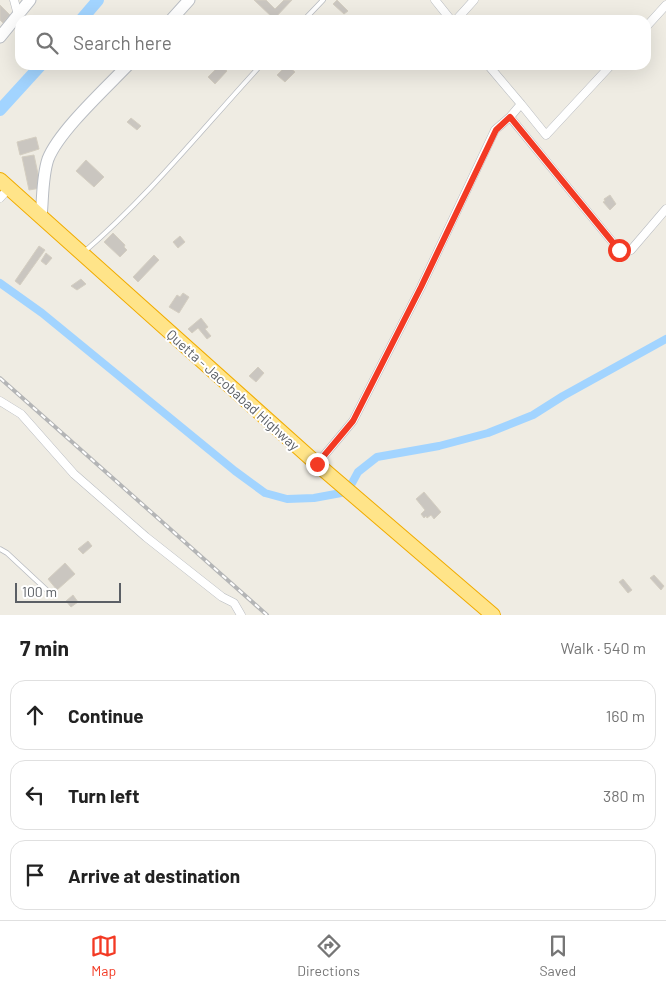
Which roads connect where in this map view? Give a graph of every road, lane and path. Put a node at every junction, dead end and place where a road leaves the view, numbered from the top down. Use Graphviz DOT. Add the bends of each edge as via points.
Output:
graph roads {
  1 [pos="14,0"];
  2 [pos="30,0"];
  3 [pos="189,0"];
  4 [pos="322,0"];
  5 [pos="435,0"];
  6 [pos="474,0"];
  7 [pos="666,5"];
  8 [pos="18,15"];
  9 [pos="176,15"];
  10 [pos="308,15"];
  11 [pos="448,15"];
  12 [pos="460,15"];
  13 [pos="15,19"];
  14 [pos="651,22"];
  15 [pos="0,37"];
  16 [pos="123,70"];
  17 [pos="257,70"];
  18 [pos="492,70"];
  19 [pos="606,70"];
  20 [pos="521,104"];
  21 [pos="510,117"];
  22 [pos="3,189"];
  23 [pos="666,209"];
  24 [pos="41,217"];
  25 [pos="82,253"];
  26 [pos="0,401"];
  27 [pos="317,464"];
  28 [pos="0,548"];
  29 [pos="51,594"];
  30 [pos="241,615"];
  31 [pos="493,615"];
  1 -- 8 [label="street"];
  2 -- 8 [label="street"];
  3 -- 9 [label="street"];
  4 -- 10 [label="lane"];
  5 -- 11 [label="street"];
  6 -- 12 [label="street"];
  7 -- 14 [label="street"];
  13 -- 15 [label="street"];
  16 -- 24 [label="street" via="53,150 46,171"];
  17 -- 25 [label="lane" via="159,180"];
  18 -- 20 [label="street"];
  19 -- 20 [label="street" via="546,135"];
  20 -- 21 [label="street"];
  21 -- 23 [label="street" via="619,250 631,250"];
  21 -- 27 [label="street" via="496,130 353,421"];
  22 -- 24 [label="highway, Quetta - Jacobabad Highway"];
  24 -- 25 [label="highway, Quetta - Jacobabad Highway"];
  25 -- 27 [label="highway, Quetta - Jacobabad Highway"];
  26 -- 30 [label="street" via="21,414 74,474 146,537 234,603"];
  27 -- 31 [label="highway, Quetta - Jacobabad Highway"];
  28 -- 29 [label="lane"];
}
